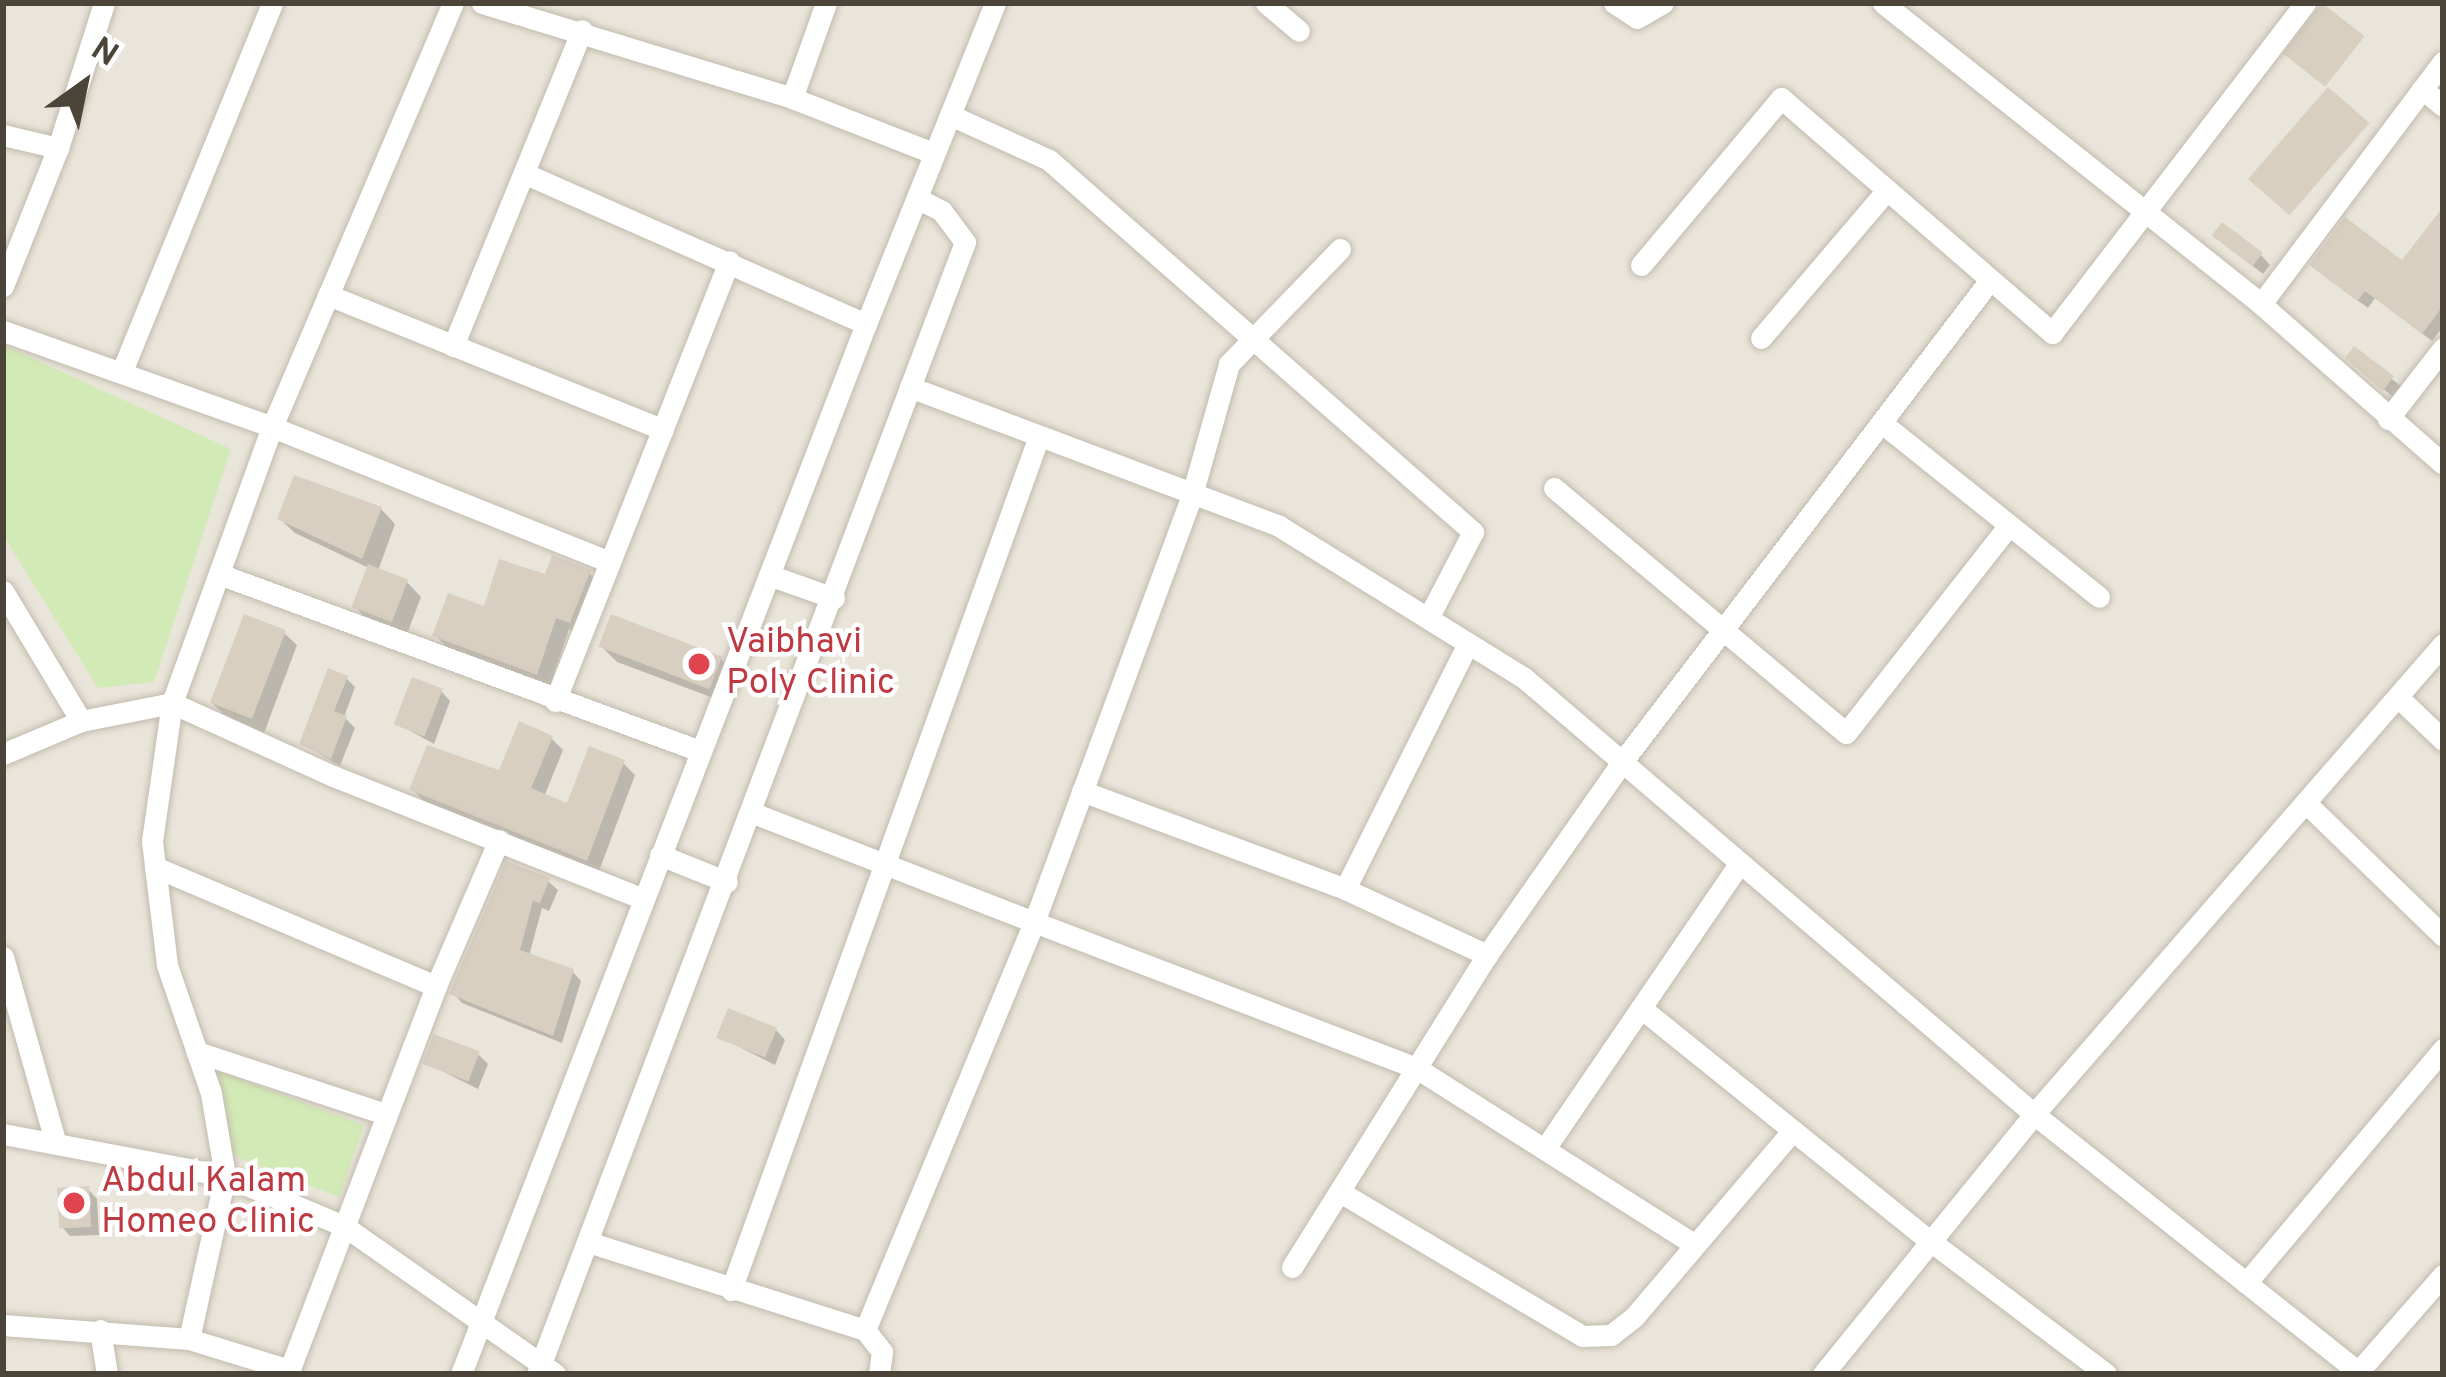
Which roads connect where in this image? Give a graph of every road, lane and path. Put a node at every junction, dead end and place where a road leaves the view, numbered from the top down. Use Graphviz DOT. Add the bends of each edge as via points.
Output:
graph roads {
  1 [pos="104,3"];
  2 [pos="272,3"];
  3 [pos="453,3"];
  4 [pos="482,3"];
  5 [pos="826,3"];
  6 [pos="995,3"];
  7 [pos="1266,3"];
  8 [pos="1614,3"];
  9 [pos="1664,3"];
  10 [pos="1883,3"];
  11 [pos="2305,3"];
  12 [pos="582,30"];
  13 [pos="1299,31"];
  14 [pos="2443,62"];
  15 [pos="2422,89"];
  16 [pos="792,98"];
  17 [pos="2443,106"];
  18 [pos="950,116"];
  19 [pos="3,135"];
  20 [pos="58,148"];
  21 [pos="933,154"];
  22 [pos="524,172"];
  23 [pos="1887,190"];
  24 [pos="917,197"];
  25 [pos="2146,213"];
  26 [pos="1340,249"];
  27 [pos="729,261"];
  28 [pos="1641,265"];
  29 [pos="1990,280"];
  30 [pos="3,286"];
  31 [pos="328,295"];
  32 [pos="2260,304"];
  33 [pos="866,324"];
  34 [pos="3,331"];
  35 [pos="1256,337"];
  36 [pos="1761,338"];
  37 [pos="453,346"];
  38 [pos="2443,347"];
  39 [pos="122,371"];
  40 [pos="910,387"];
  41 [pos="2388,419"];
  42 [pos="1882,423"];
  43 [pos="272,427"];
  44 [pos="663,430"];
  45 [pos="1039,436"];
  46 [pos="2443,464"];
  47 [pos="1553,488"];
  48 [pos="1192,495"];
  49 [pos="2009,525"];
  50 [pos="610,562"];
  51 [pos="219,574"];
  52 [pos="769,575"];
  53 [pos="3,591"];
  54 [pos="2099,596"];
  55 [pos="834,598"];
  56 [pos="1428,618"];
  57 [pos="1725,628"];
  58 [pos="1468,643"];
  59 [pos="2443,644"];
  60 [pos="2399,698"];
  61 [pos="555,700"];
  62 [pos="172,703"];
  63 [pos="81,721"];
  64 [pos="2443,740"];
  65 [pos="700,752"];
  66 [pos="3,754"];
  67 [pos="1622,762"];
  68 [pos="1082,791"];
  69 [pos="2306,804"];
  70 [pos="751,812"];
  71 [pos="499,840"];
  72 [pos="660,855"];
  73 [pos="1740,863"];
  74 [pos="155,867"];
  75 [pos="885,867"];
  76 [pos="727,882"];
  77 [pos="1345,889"];
  78 [pos="643,899"];
  79 [pos="1034,922"];
  80 [pos="2443,936"];
  81 [pos="1487,956"];
  82 [pos="3,957"];
  83 [pos="436,986"];
  84 [pos="1641,1008"];
  85 [pos="2443,1049"];
  86 [pos="197,1052"];
  87 [pos="1418,1069"];
  88 [pos="386,1114"];
  89 [pos="2033,1114"];
  90 [pos="1792,1130"];
  91 [pos="3,1134"];
  92 [pos="56,1141"];
  93 [pos="1546,1147"];
  94 [pos="225,1176"];
  95 [pos="1340,1192"];
  96 [pos="344,1226"];
  97 [pos="1929,1240"];
  98 [pos="591,1243"];
  99 [pos="1695,1245"];
  100 [pos="1292,1268"];
  101 [pos="2443,1275"];
  102 [pos="2246,1283"];
  103 [pos="731,1290"];
  104 [pos="480,1318"];
  105 [pos="3,1325"];
  106 [pos="100,1330"];
  107 [pos="865,1330"];
  108 [pos="190,1339"];
  109 [pos="544,1371"];
  110 [pos="289,1372"];
  111 [pos="2360,1373"];
  112 [pos="107,1374"];
  113 [pos="461,1374"];
  114 [pos="879,1374"];
  115 [pos="1823,1374"];
  116 [pos="2106,1374"];
  1 -- 20 [label="street"];
  2 -- 39 [label="street"];
  3 -- 31 [label="street"];
  4 -- 12 [label="street"];
  5 -- 16 [label="street"];
  6 -- 18 [label="street"];
  7 -- 13 [label="street"];
  8 -- 9 [label="street" via="1636,18"];
  10 -- 25 [label="street"];
  11 -- 25 [label="street"];
  12 -- 16 [label="street"];
  12 -- 22 [label="street"];
  14 -- 15 [label="street"];
  15 -- 17 [label="street"];
  15 -- 32 [label="street"];
  16 -- 21 [label="street"];
  18 -- 21 [label="street"];
  18 -- 35 [label="street" via="1049,160"];
  19 -- 20 [label="street"];
  20 -- 30 [label="street"];
  21 -- 24 [label="street"];
  22 -- 27 [label="street"];
  22 -- 37 [label="street"];
  23 -- 28 [label="street" via="1781,98"];
  23 -- 29 [label="street"];
  23 -- 36 [label="street"];
  24 -- 33 [label="street"];
  24 -- 40 [label="street" via="942,211 965,242"];
  25 -- 29 [label="street" via="2052,334"];
  25 -- 32 [label="street"];
  26 -- 35 [label="street"];
  27 -- 33 [label="street"];
  27 -- 44 [label="street"];
  29 -- 42 [label="street"];
  31 -- 37 [label="street"];
  31 -- 43 [label="street"];
  32 -- 41 [label="street"];
  33 -- 52 [label="street"];
  34 -- 39 [label="street"];
  35 -- 48 [label="street" via="1229,364"];
  35 -- 56 [label="street" via="1473,532"];
  37 -- 44 [label="street"];
  38 -- 41 [label="street"];
  39 -- 43 [label="street"];
  40 -- 45 [label="street"];
  40 -- 55 [label="street"];
  41 -- 46 [label="street"];
  42 -- 49 [label="street"];
  42 -- 57 [label="street"];
  43 -- 50 [label="street"];
  43 -- 51 [label="street"];
  44 -- 50 [label="street"];
  45 -- 48 [label="street"];
  45 -- 75 [label="street"];
  47 -- 57 [label="street"];
  48 -- 56 [label="street" via="1279,526"];
  48 -- 68 [label="street"];
  49 -- 54 [label="street"];
  49 -- 57 [label="street" via="1846,734"];
  50 -- 61 [label="street"];
  51 -- 61 [label="street"];
  51 -- 62 [label="street"];
  52 -- 55 [label="street"];
  52 -- 65 [label="street"];
  53 -- 63 [label="street"];
  55 -- 70 [label="street"];
  56 -- 58 [label="street"];
  57 -- 67 [label="street"];
  58 -- 67 [label="street" via="1523,677"];
  58 -- 77 [label="street"];
  59 -- 60 [label="street"];
  60 -- 64 [label="street"];
  60 -- 69 [label="street"];
  61 -- 65 [label="street"];
  62 -- 63 [label="street"];
  62 -- 71 [label="street"];
  62 -- 74 [label="street"];
  63 -- 66 [label="street"];
  65 -- 72 [label="street"];
  67 -- 73 [label="street"];
  67 -- 81 [label="street"];
  68 -- 77 [label="street"];
  68 -- 79 [label="street"];
  69 -- 80 [label="street"];
  69 -- 89 [label="street"];
  70 -- 75 [label="street"];
  70 -- 76 [label="street"];
  71 -- 78 [label="street"];
  71 -- 83 [label="street"];
  72 -- 76 [label="street"];
  72 -- 78 [label="street"];
  73 -- 84 [label="street"];
  73 -- 89 [label="street"];
  74 -- 83 [label="street"];
  74 -- 86 [label="street" via="166,965"];
  75 -- 79 [label="street"];
  75 -- 103 [label="street"];
  76 -- 98 [label="street"];
  77 -- 81 [label="street"];
  78 -- 104 [label="street"];
  79 -- 87 [label="street"];
  79 -- 107 [label="street"];
  81 -- 87 [label="street"];
  82 -- 92 [label="street"];
  83 -- 88 [label="street"];
  84 -- 90 [label="street"];
  84 -- 93 [label="street"];
  85 -- 102 [label="street"];
  86 -- 88 [label="street"];
  86 -- 94 [label="street"];
  87 -- 93 [label="street"];
  87 -- 95 [label="street"];
  88 -- 96 [label="street"];
  89 -- 97 [label="street"];
  89 -- 102 [label="street"];
  90 -- 97 [label="street"];
  90 -- 99 [label="street"];
  91 -- 92 [label="street"];
  92 -- 94 [label="street"];
  93 -- 99 [label="street"];
  94 -- 96 [label="street"];
  94 -- 108 [label="street"];
  95 -- 99 [label="street" via="1583,1336 1611,1335 1634,1317"];
  95 -- 100 [label="street"];
  96 -- 104 [label="street"];
  96 -- 110 [label="street"];
  97 -- 115 [label="street"];
  97 -- 116 [label="street"];
  98 -- 103 [label="street"];
  98 -- 109 [label="street"];
  101 -- 111 [label="street"];
  102 -- 111 [label="street"];
  103 -- 107 [label="street"];
  104 -- 109 [label="street"];
  104 -- 113 [label="street"];
  105 -- 106 [label="street"];
  106 -- 108 [label="street"];
  106 -- 112 [label="street"];
  107 -- 114 [label="street" via="882,1352"];
  108 -- 110 [label="street"];
}
